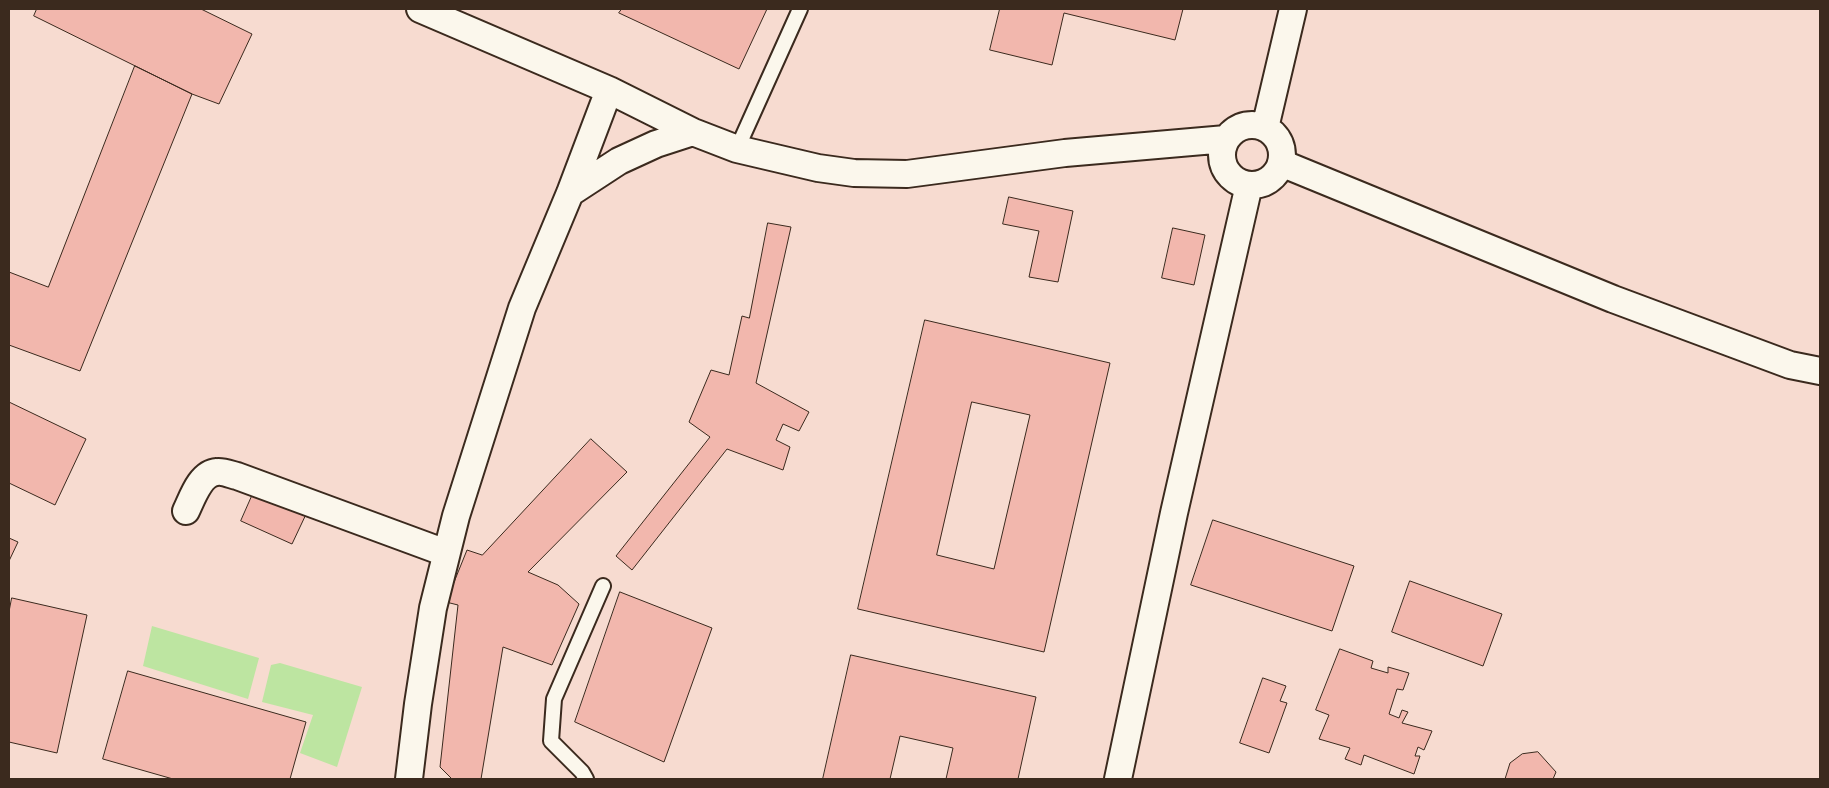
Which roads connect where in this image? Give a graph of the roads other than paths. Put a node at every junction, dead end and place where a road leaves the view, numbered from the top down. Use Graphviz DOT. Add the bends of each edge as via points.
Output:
graph roads {
  1 [pos="420,9"];
  2 [pos="800,9"];
  3 [pos="1293,9"];
  4 [pos="609,90"];
  5 [pos="1265,128"];
  6 [pos="693,132"];
  7 [pos="1226,139"];
  8 [pos="736,149"];
  9 [pos="1281,163"];
  10 [pos="1249,185"];
  11 [pos="570,193"];
  12 [pos="1820,371"];
  13 [pos="186,511"];
  14 [pos="446,553"];
  15 [pos="603,586"];
  16 [pos="409,779"];
  17 [pos="586,779"];
  18 [pos="1118,779"];
  1 -- 4 [label="street"];
  2 -- 8 [label="lane"];
  3 -- 5 [label="street"];
  4 -- 6 [label="street"];
  4 -- 11 [label="street"];
  5 -- 7 [label="street" via="1248,125"];
  5 -- 9 [label="street" via="1279,142"];
  6 -- 8 [label="street"];
  6 -- 11 [label="street" via="656,144 620,161"];
  7 -- 8 [label="street" via="1065,153 907,174 854,173 818,168"];
  7 -- 10 [label="street" via="1222,162 1237,182"];
  9 -- 10 [label="street" via="1266,182"];
  9 -- 12 [label="street" via="1613,299 1790,365"];
  10 -- 18 [label="street" via="1174,513"];
  11 -- 14 [label="street" via="522,308"];
  13 -- 14 [label="street" via="203,481 218,472 237,476"];
  14 -- 16 [label="street" via="433,608"];
  15 -- 17 [label="lane" via="554,699 551,741"];
}
